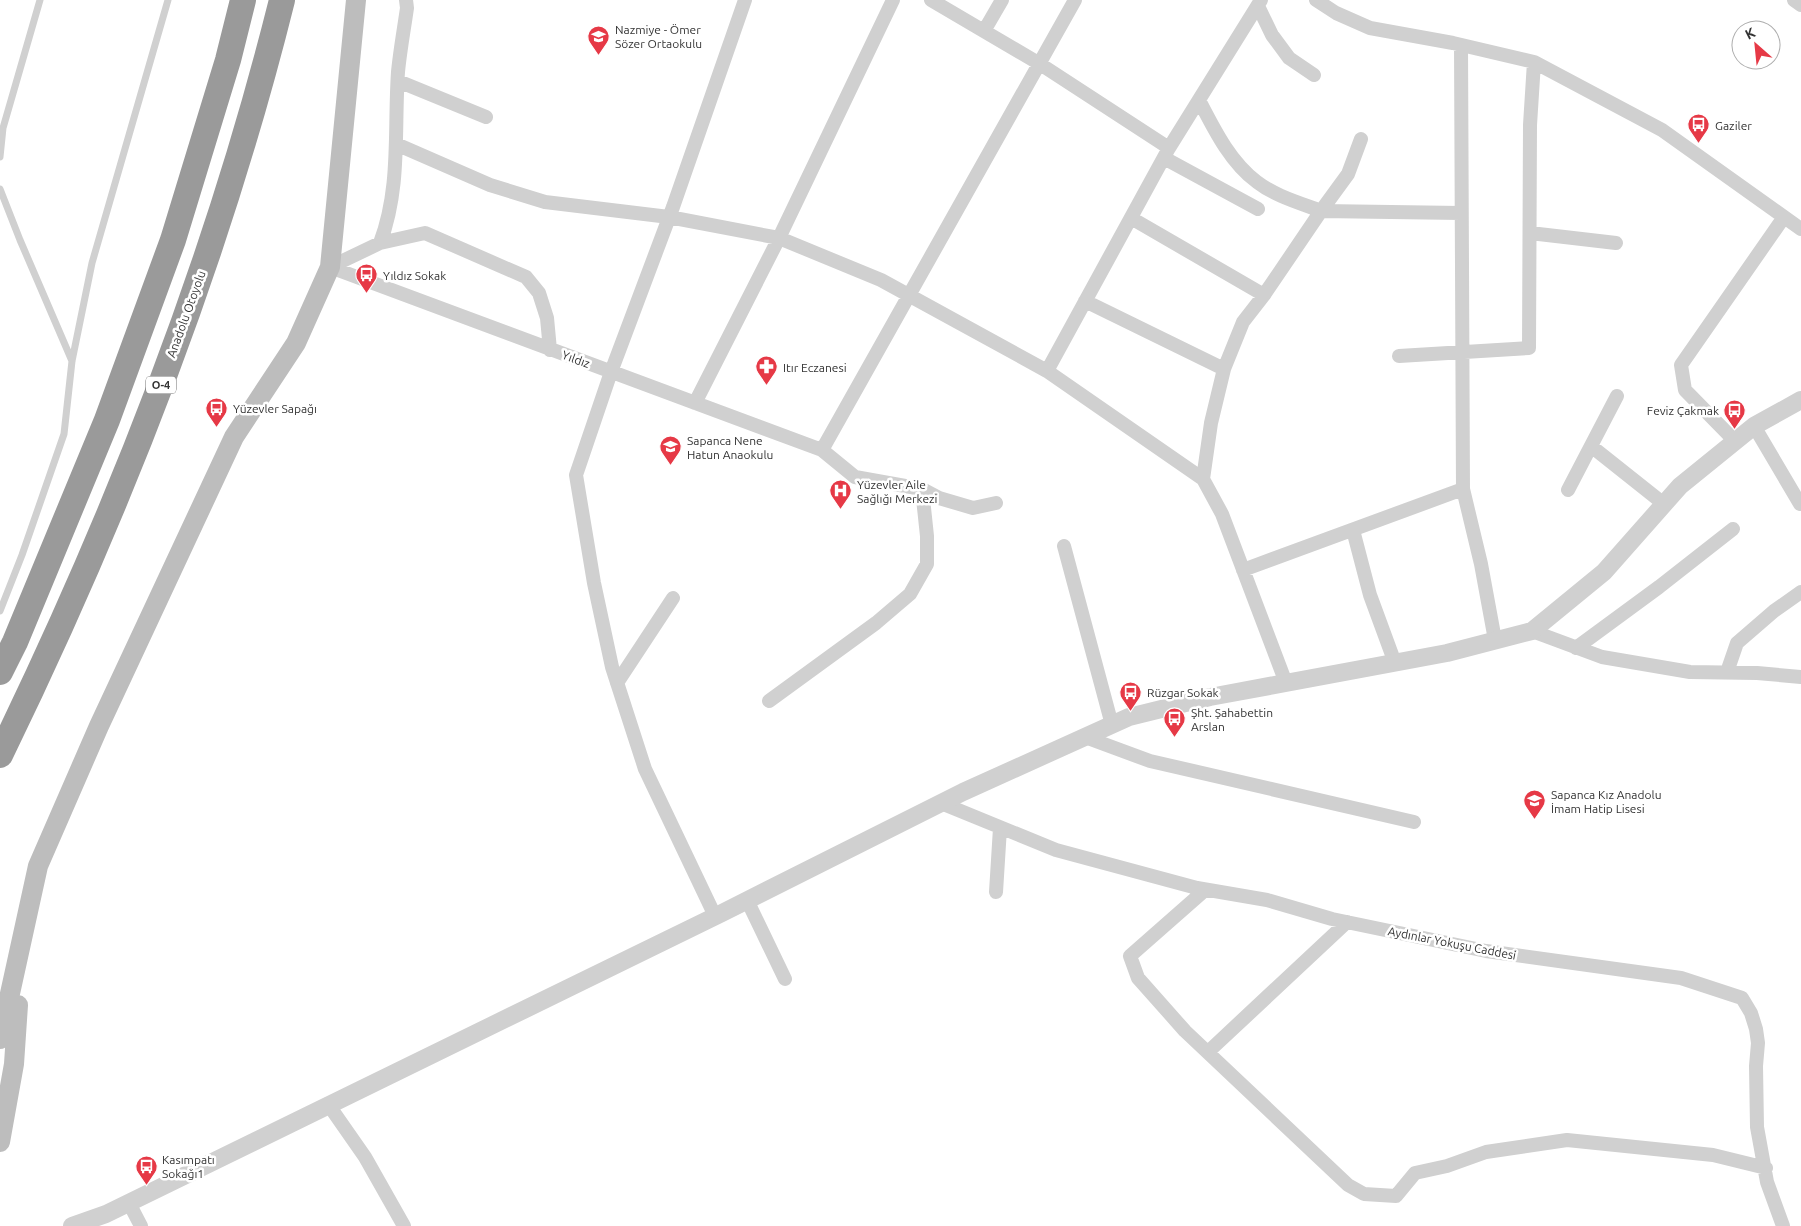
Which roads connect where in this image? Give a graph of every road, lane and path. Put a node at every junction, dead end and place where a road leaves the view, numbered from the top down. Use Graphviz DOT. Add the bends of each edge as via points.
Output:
graph roads {
  1 [pos="40,0"];
  2 [pos="168,0"];
  3 [pos="243,0"];
  4 [pos="282,0"];
  5 [pos="356,0"];
  6 [pos="745,0"];
  7 [pos="893,0"];
  8 [pos="931,0"];
  9 [pos="1002,0"];
  10 [pos="1076,0"];
  11 [pos="1316,0"];
  12 [pos="1794,0"];
  13 [pos="410,3"];
  14 [pos="1259,3"];
  15 [pos="1801,5"];
  16 [pos="984,31"];
  17 [pos="1461,45"];
  18 [pos="1534,62"];
  19 [pos="1040,64"];
  20 [pos="1314,75"];
  21 [pos="398,81"];
  22 [pos="1199,100"];
  23 [pos="486,117"];
  24 [pos="1361,138"];
  25 [pos="396,144"];
  26 [pos="1166,153"];
  27 [pos="0,157"];
  28 [pos="0,189"];
  29 [pos="1258,209"];
  30 [pos="1321,211"];
  31 [pos="1462,213"];
  32 [pos="668,217"];
  33 [pos="1784,217"];
  34 [pos="1131,218"];
  35 [pos="1801,229"];
  36 [pos="1530,233"];
  37 [pos="780,238"];
  38 [pos="380,243"];
  39 [pos="1616,243"];
  40 [pos="330,267"];
  41 [pos="1264,294"];
  42 [pos="909,295"];
  43 [pos="1085,301"];
  44 [pos="550,350"];
  45 [pos="1462,353"];
  46 [pos="1399,356"];
  47 [pos="72,362"];
  48 [pos="1224,369"];
  49 [pos="1047,370"];
  50 [pos="610,372"];
  51 [pos="1617,396"];
  52 [pos="1801,400"];
  53 [pos="695,403"];
  54 [pos="1754,426"];
  55 [pos="1735,441"];
  56 [pos="1591,446"];
  57 [pos="822,450"];
  58 [pos="1203,480"];
  59 [pos="922,488"];
  60 [pos="1463,489"];
  61 [pos="1568,490"];
  62 [pos="996,504"];
  63 [pos="1664,504"];
  64 [pos="1800,504"];
  65 [pos="1353,530"];
  66 [pos="1733,530"];
  67 [pos="1064,546"];
  68 [pos="1243,570"];
  69 [pos="1801,592"];
  70 [pos="673,598"];
  71 [pos="0,611"];
  72 [pos="1532,631"];
  73 [pos="1495,640"];
  74 [pos="1576,648"];
  75 [pos="1395,663"];
  76 [pos="0,672"];
  77 [pos="1726,672"];
  78 [pos="1801,677"];
  79 [pos="617,683"];
  80 [pos="1286,683"];
  81 [pos="769,701"];
  82 [pos="1112,725"];
  83 [pos="1085,737"];
  84 [pos="0,755"];
  85 [pos="941,803"];
  86 [pos="1414,822"];
  87 [pos="1000,828"];
  88 [pos="1205,890"];
  89 [pos="996,892"];
  90 [pos="747,900"];
  91 [pos="715,916"];
  92 [pos="1347,922"];
  93 [pos="21,940"];
  94 [pos="785,979"];
  95 [pos="0,1040"];
  96 [pos="1208,1052"];
  97 [pos="328,1104"];
  98 [pos="0,1142"];
  99 [pos="1766,1168"];
  100 [pos="129,1202"];
  101 [pos="72,1226"];
  102 [pos="141,1226"];
  103 [pos="404,1226"];
  104 [pos="1782,1226"];
  1 -- 27 [label="lane" via="3,128"];
  2 -- 47 [label="lane" via="92,263"];
  3 -- 76 [label="highway" via="170,249 107,420"];
  4 -- 84 [label="highway, Anadolu Otoyolu / O-4" via="264,72 209,252 142,434 47,658"];
  5 -- 40 [label="main road"];
  6 -- 32 [label="street"];
  7 -- 37 [label="street"];
  8 -- 16 [label="street"];
  9 -- 16 [label="street"];
  10 -- 19 [label="street"];
  11 -- 17 [label="street" via="1370,28"];
  12 -- 15 [label="street"];
  13 -- 21 [label="street"];
  14 -- 20 [label="street" via="1272,35 1289,58"];
  14 -- 22 [label="street"];
  16 -- 19 [label="street"];
  17 -- 18 [label="street"];
  17 -- 31 [label="street"];
  18 -- 33 [label="street" via="1662,130"];
  18 -- 36 [label="street" via="1530,125"];
  19 -- 26 [label="street"];
  19 -- 42 [label="street"];
  21 -- 23 [label="street"];
  21 -- 25 [label="street"];
  22 -- 26 [label="street"];
  22 -- 30 [label="street" via="1232,157 1257,182 1285,198"];
  24 -- 30 [label="street" via="1348,174"];
  25 -- 32 [label="street" via="490,185 545,202"];
  25 -- 38 [label="street" via="390,207"];
  26 -- 29 [label="street"];
  26 -- 34 [label="street"];
  28 -- 47 [label="lane"];
  30 -- 31 [label="street"];
  30 -- 41 [label="street"];
  31 -- 45 [label="street"];
  32 -- 37 [label="street"];
  32 -- 50 [label="street"];
  33 -- 35 [label="street"];
  33 -- 55 [label="street" via="1681,365 1685,390"];
  34 -- 41 [label="street"];
  34 -- 43 [label="street"];
  36 -- 39 [label="street"];
  36 -- 45 [label="street" via="1529,348"];
  37 -- 42 [label="street"];
  37 -- 53 [label="street"];
  38 -- 40 [label="street"];
  38 -- 44 [label="street" via="425,233 526,277 539,293 547,318"];
  40 -- 44 [label="street, Yıldız"];
  40 -- 93 [label="main road" via="296,343 234,437 99,726 38,866"];
  41 -- 48 [label="street" via="1243,322"];
  42 -- 49 [label="street"];
  42 -- 57 [label="street"];
  43 -- 48 [label="street"];
  43 -- 49 [label="street"];
  44 -- 50 [label="street, Yıldız"];
  45 -- 46 [label="street"];
  45 -- 60 [label="street"];
  47 -- 71 [label="lane" via="64,434"];
  48 -- 58 [label="street" via="1211,423"];
  49 -- 58 [label="street"];
  50 -- 53 [label="street, Yıldız"];
  50 -- 79 [label="street" via="576,475 594,583"];
  51 -- 56 [label="street"];
  52 -- 54 [label="street"];
  53 -- 57 [label="street, Yıldız"];
  54 -- 55 [label="street"];
  54 -- 64 [label="street"];
  55 -- 63 [label="street" via="1680,486"];
  56 -- 61 [label="street"];
  56 -- 63 [label="street"];
  57 -- 59 [label="street, Yıldız" via="855,477"];
  58 -- 68 [label="street" via="1222,514"];
  59 -- 62 [label="street, Yıldız" via="939,498 973,508"];
  59 -- 81 [label="street" via="927,564 910,594 876,623"];
  60 -- 65 [label="street"];
  60 -- 73 [label="street"];
  63 -- 72 [label="street" via="1604,572"];
  65 -- 68 [label="street"];
  65 -- 75 [label="street" via="1370,595"];
  66 -- 74 [label="street"];
  67 -- 82 [label="street"];
  68 -- 80 [label="street"];
  69 -- 77 [label="street" via="1774,610 1737,643"];
  70 -- 79 [label="street"];
  72 -- 73 [label="street"];
  72 -- 74 [label="street"];
  73 -- 75 [label="street"];
  74 -- 77 [label="street" via="1602,658 1690,672"];
  75 -- 80 [label="street"];
  77 -- 78 [label="street"];
  79 -- 91 [label="street" via="645,768"];
  80 -- 82 [label="street" via="1210,698"];
  82 -- 83 [label="street"];
  83 -- 85 [label="street"];
  83 -- 86 [label="street" via="1150,761"];
  85 -- 87 [label="street, Aydınlar Yokuşu Caddesi"];
  85 -- 90 [label="street"];
  87 -- 88 [label="street, Aydınlar Yokuşu Caddesi" via="1056,850"];
  87 -- 89 [label="street"];
  88 -- 92 [label="street, Aydınlar Yokuşu Caddesi" via="1267,900"];
  88 -- 96 [label="street" via="1130,956 1138,978"];
  90 -- 91 [label="street"];
  90 -- 94 [label="street"];
  91 -- 97 [label="street"];
  92 -- 96 [label="street"];
  92 -- 99 [label="street, Aydınlar Yokuşu Caddesi" via="1486,951 1681,978 1742,998 1751,1013 1758,1043 1758,1127"];
  93 -- 95 [label="main road"];
  93 -- 98 [label="main road" via="14,1064"];
  96 -- 99 [label="street" via="1348,1185 1364,1194 1396,1196 1415,1173 1486,1152 1567,1140 1713,1155"];
  97 -- 100 [label="street"];
  97 -- 103 [label="street" via="365,1157"];
  99 -- 104 [label="street, Aydınlar Yokuşu Caddesi" via="1767,1182"];
  100 -- 101 [label="street"];
  100 -- 102 [label="street"];
}
